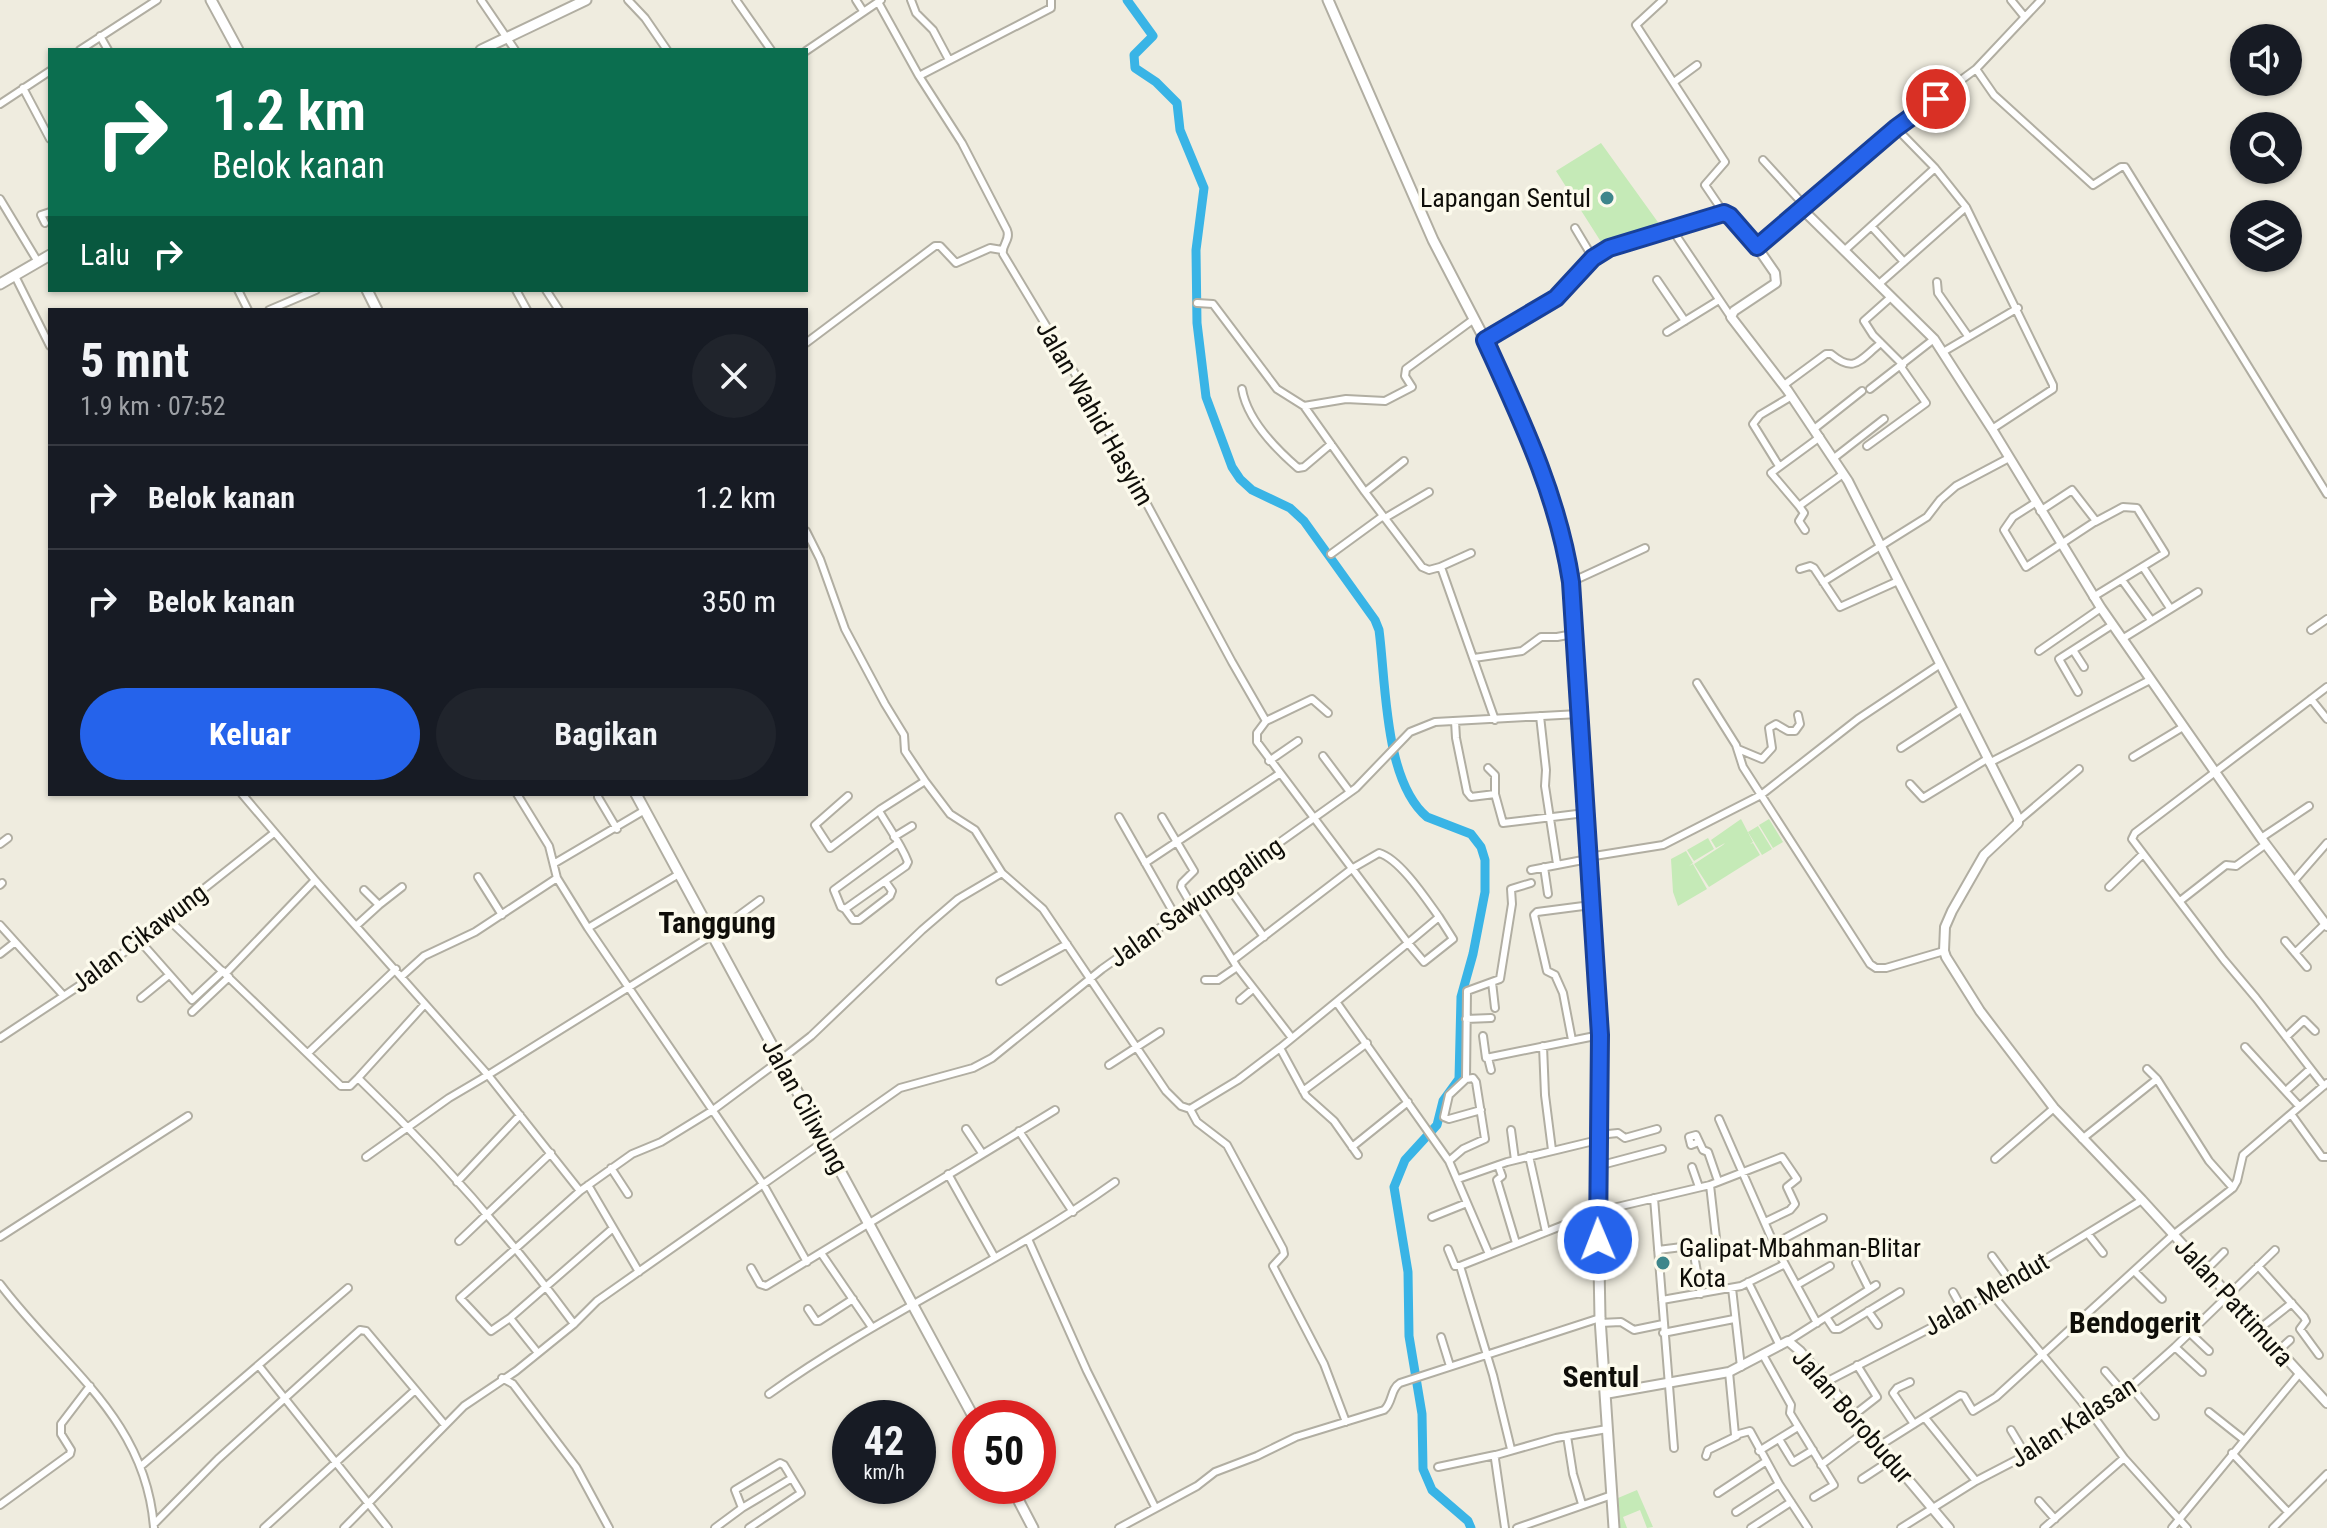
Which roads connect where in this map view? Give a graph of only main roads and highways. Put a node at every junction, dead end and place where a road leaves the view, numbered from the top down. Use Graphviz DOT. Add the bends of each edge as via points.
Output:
graph roads {
  1 [pos="211,0"];
  2 [pos="586,0"];
  3 [pos="1328,0"];
  4 [pos="567,4"];
  5 [pos="237,48"];
  6 [pos="486,48"];
  7 [pos="48,256"];
  8 [pos="0,284"];
  9 [pos="637,796"];
  10 [pos="964,1400"];
  11 [pos="1020,1504"];
  12 [pos="1033,1528"];
  13 [pos="1614,1528"];
  1 -- 5 [label="main road"];
  2 -- 4 [label="main road"];
  3 -- 13 [label="main road" via="1433,240 1485,340 1561,525 1571,582 1600,1035 1600,1321"];
  4 -- 6 [label="main road"];
  7 -- 8 [label="main road"];
  9 -- 10 [label="main road, Jalan Ciliwung"];
  11 -- 12 [label="main road"];
}
